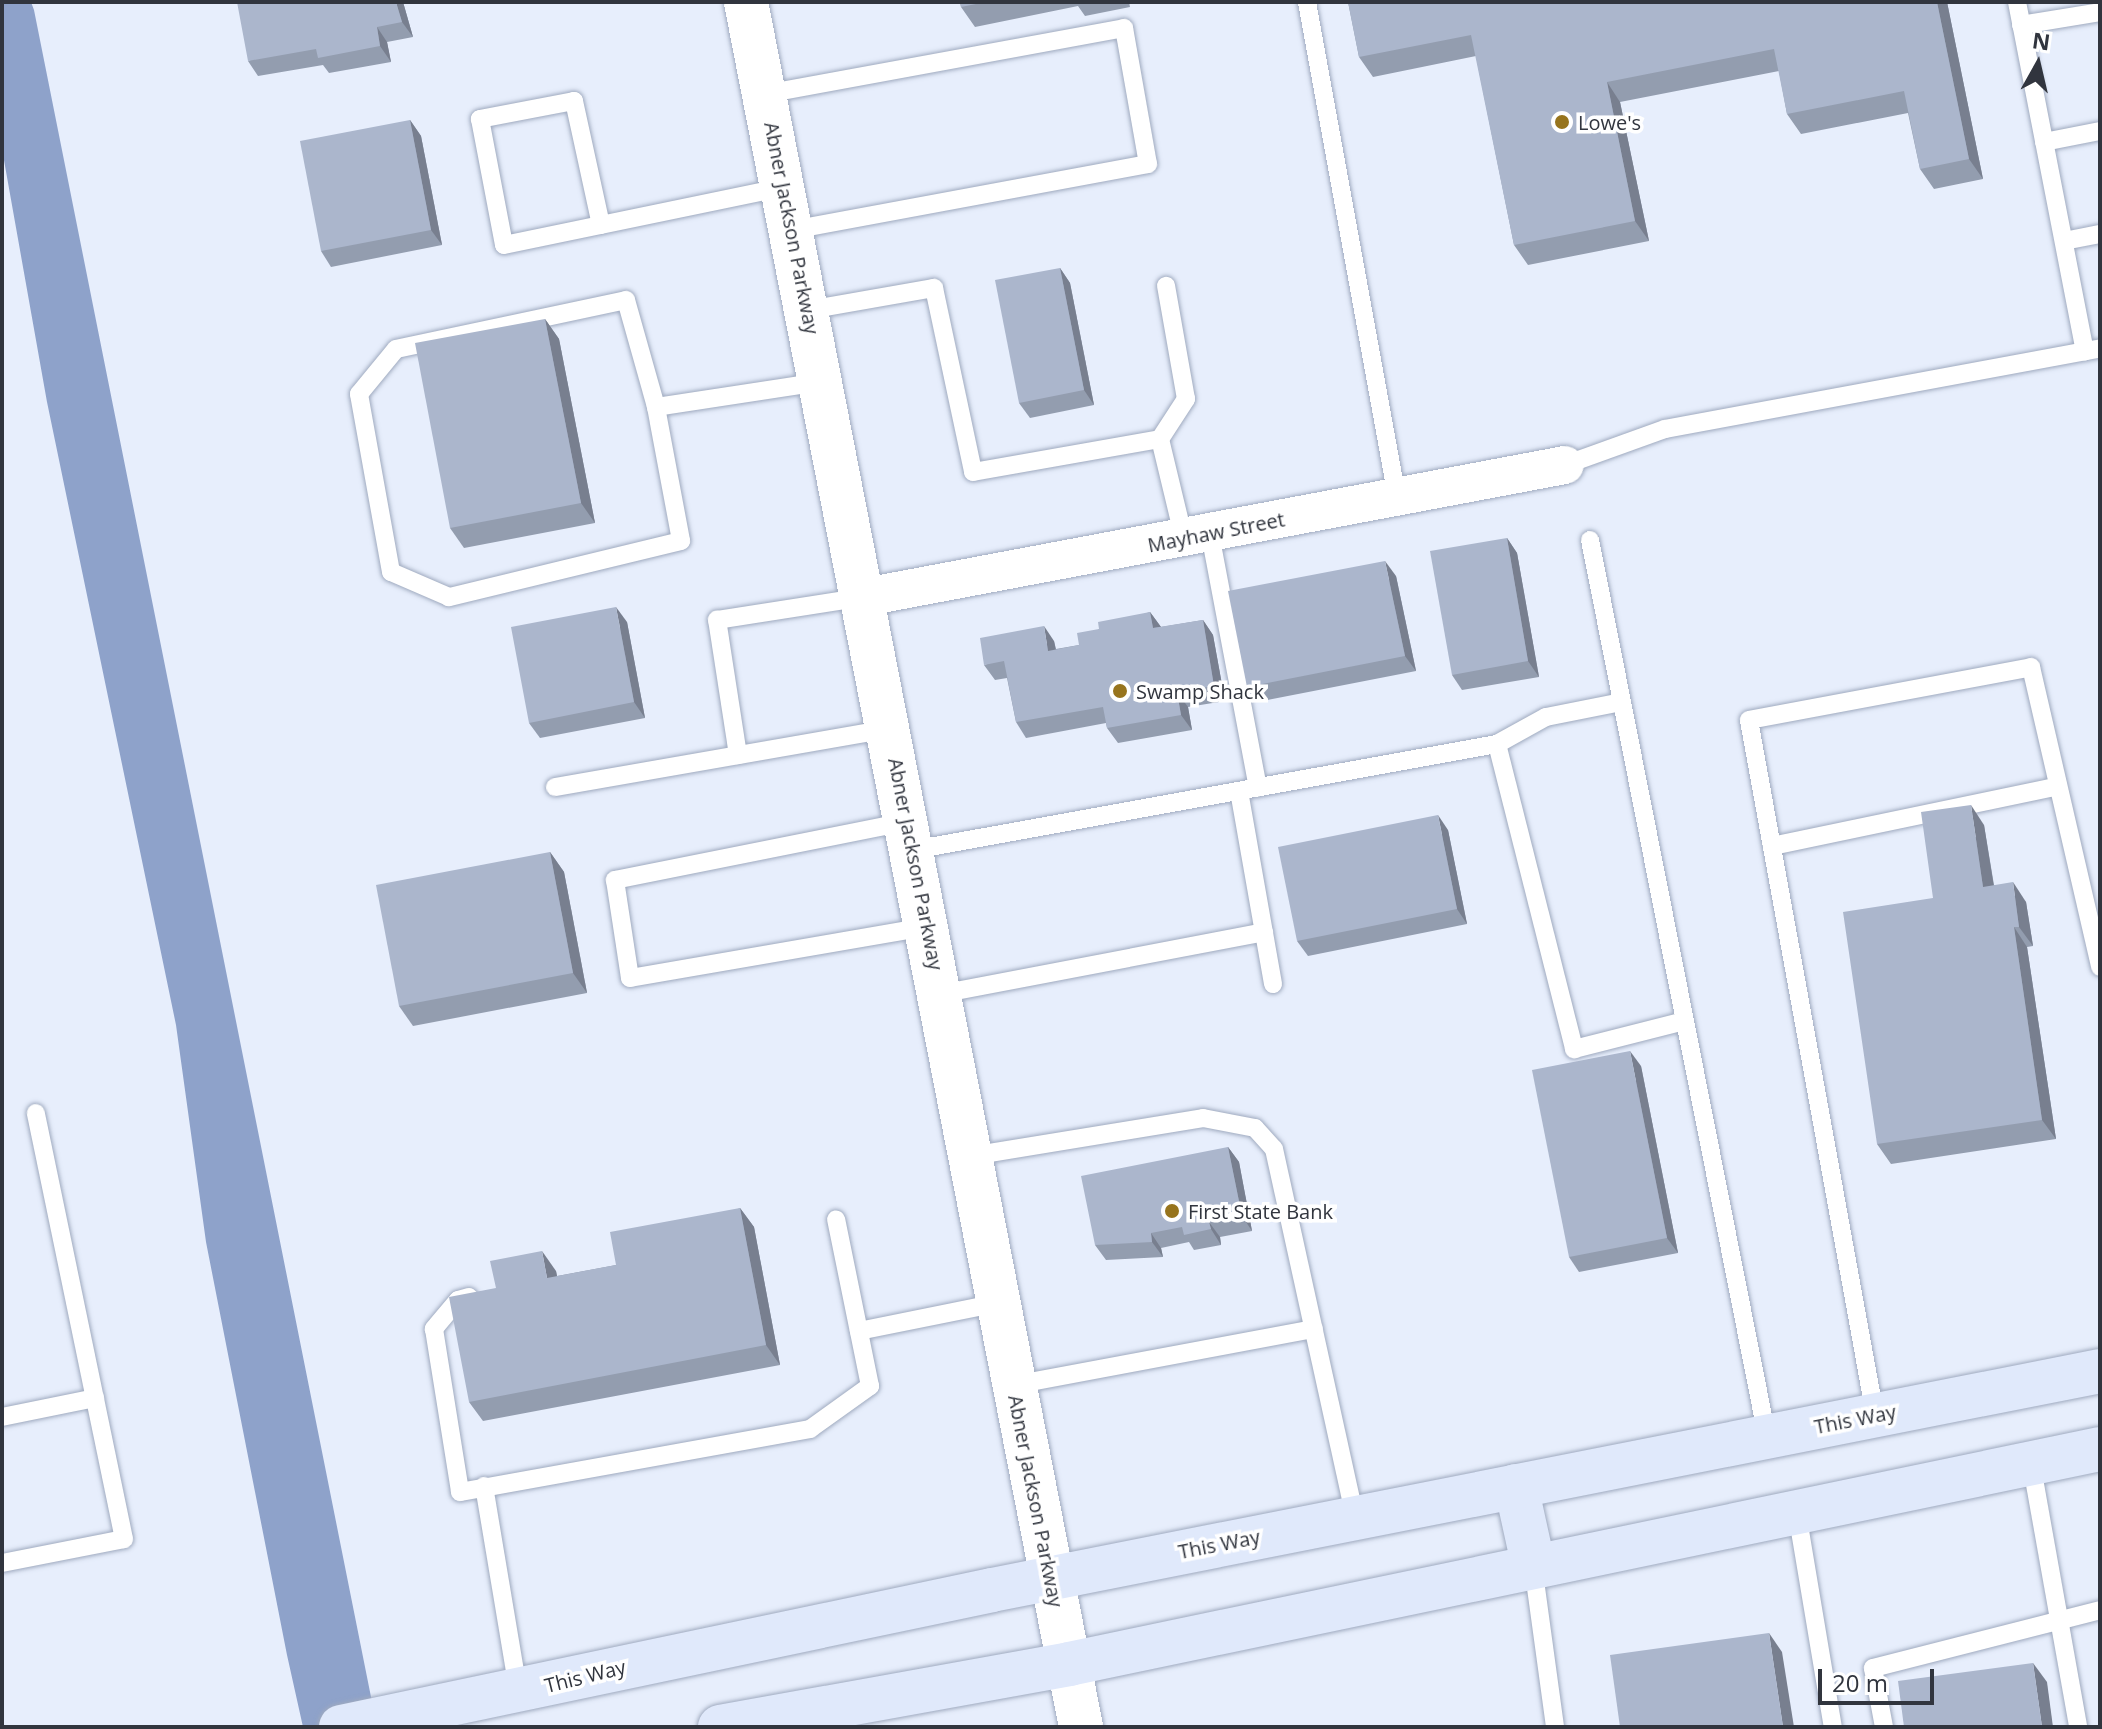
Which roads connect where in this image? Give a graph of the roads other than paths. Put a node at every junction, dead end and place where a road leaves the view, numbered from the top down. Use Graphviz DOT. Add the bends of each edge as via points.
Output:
graph roads {
  1 [pos="746,2"];
  2 [pos="1307,2"];
  3 [pos="2017,2"];
  4 [pos="2100,12"];
  5 [pos="2021,25"];
  6 [pos="765,94"];
  7 [pos="2100,131"];
  8 [pos="2044,142"];
  9 [pos="783,187"];
  10 [pos="601,225"];
  11 [pos="792,230"];
  12 [pos="2100,234"];
  13 [pos="2064,241"];
  14 [pos="1166,286"];
  15 [pos="808,310"];
  16 [pos="2093,349"];
  17 [pos="822,382"];
  18 [pos="656,407"];
  19 [pos="1160,439"];
  20 [pos="1565,465"];
  21 [pos="1397,497"];
  22 [pos="1197,536"];
  23 [pos="1590,540"];
  24 [pos="865,597"];
  25 [pos="1622,702"];
  26 [pos="890,729"];
  27 [pos="1497,744"];
  28 [pos="738,755"];
  29 [pos="2058,786"];
  30 [pos="555,787"];
  31 [pos="1258,787"];
  32 [pos="1239,791"];
  33 [pos="910,835"];
  34 [pos="1772,846"];
  35 [pos="928,927"];
  36 [pos="1264,932"];
  37 [pos="2100,967"];
  38 [pos="1273,984"];
  39 [pos="940,994"];
  40 [pos="1685,1021"];
  41 [pos="36,1113"];
  42 [pos="971,1156"];
  43 [pos="836,1219"];
  44 [pos="483,1294"];
  45 [pos="998,1303"];
  46 [pos="1314,1329"];
  47 [pos="859,1331"];
  48 [pos="2100,1371"];
  49 [pos="1014,1385"];
  50 [pos="95,1398"];
  51 [pos="1875,1415"];
  52 [pos="2,1417"];
  53 [pos="1767,1436"];
  54 [pos="2100,1449"];
  55 [pos="2031,1462"];
  56 [pos="484,1486"];
  57 [pos="1516,1486"];
  58 [pos="1796,1510"];
  59 [pos="1355,1517"];
  60 [pos="2,1563"];
  61 [pos="1533,1563"];
  62 [pos="1051,1578"];
  63 [pos="2100,1610"];
  64 [pos="2056,1622"];
  65 [pos="1069,1664"];
  66 [pos="518,1692"];
  67 [pos="341,1727"];
  68 [pos="722,1727"];
  69 [pos="1081,1727"];
  70 [pos="1555,1727"];
  71 [pos="1833,1727"];
  72 [pos="1884,1727"];
  73 [pos="2078,1727"];
  1 -- 6 [label="street, Abner Jackson Parkway"];
  2 -- 21 [label="lane"];
  3 -- 5 [label="lane"];
  4 -- 5 [label="lane"];
  5 -- 8 [label="lane"];
  6 -- 9 [label="street, Abner Jackson Parkway"];
  6 -- 11 [label="lane" via="1124,28 1148,164"];
  7 -- 8 [label="lane"];
  8 -- 13 [label="lane"];
  9 -- 10 [label="lane"];
  9 -- 11 [label="street, Abner Jackson Parkway"];
  10 -- 10 [label="lane" via="574,101 480,119 504,245"];
  11 -- 15 [label="street, Abner Jackson Parkway"];
  12 -- 13 [label="lane"];
  13 -- 16 [label="lane"];
  14 -- 19 [label="lane" via="1186,399"];
  15 -- 17 [label="street, Abner Jackson Parkway"];
  15 -- 19 [label="lane" via="934,288 973,472"];
  16 -- 20 [label="lane" via="1665,429"];
  17 -- 18 [label="lane"];
  17 -- 24 [label="street, Abner Jackson Parkway"];
  18 -- 18 [label="lane" via="626,300 396,349 359,394 391,572 449,597 681,541"];
  19 -- 22 [label="lane"];
  20 -- 21 [label="street, Mayhaw Street"];
  21 -- 22 [label="street, Mayhaw Street"];
  22 -- 24 [label="street, Mayhaw Street"];
  22 -- 31 [label="lane"];
  23 -- 25 [label="lane"];
  24 -- 26 [label="street, Abner Jackson Parkway"];
  24 -- 28 [label="lane" via="717,620"];
  25 -- 27 [label="lane" via="1546,717"];
  25 -- 40 [label="lane"];
  26 -- 28 [label="lane"];
  26 -- 33 [label="street, Abner Jackson Parkway"];
  27 -- 31 [label="lane"];
  27 -- 40 [label="lane" via="1574,1049"];
  28 -- 30 [label="lane"];
  29 -- 34 [label="lane"];
  29 -- 34 [label="lane" via="2031,667 1749,720"];
  29 -- 37 [label="lane"];
  31 -- 32 [label="lane"];
  32 -- 33 [label="lane"];
  32 -- 36 [label="lane"];
  33 -- 35 [label="street, Abner Jackson Parkway"];
  33 -- 35 [label="lane" via="615,880 630,978"];
  34 -- 51 [label="lane"];
  35 -- 39 [label="street, Abner Jackson Parkway"];
  36 -- 38 [label="lane"];
  36 -- 39 [label="lane"];
  39 -- 42 [label="street, Abner Jackson Parkway"];
  40 -- 53 [label="lane"];
  41 -- 50 [label="lane"];
  42 -- 45 [label="street, Abner Jackson Parkway"];
  42 -- 46 [label="lane" via="1203,1118 1255,1128 1274,1149"];
  43 -- 47 [label="lane"];
  44 -- 56 [label="lane" via="458,1300 434,1329 460,1492"];
  45 -- 47 [label="lane"];
  45 -- 49 [label="street, Abner Jackson Parkway"];
  46 -- 49 [label="lane"];
  46 -- 59 [label="lane"];
  47 -- 56 [label="lane" via="870,1386 810,1429"];
  48 -- 51 [label="main road, This Way"];
  49 -- 62 [label="street, Abner Jackson Parkway"];
  50 -- 52 [label="lane"];
  50 -- 60 [label="lane" via="124,1539"];
  51 -- 53 [label="main road, This Way"];
  53 -- 57 [label="main road, This Way"];
  54 -- 55 [label="main road"];
  55 -- 58 [label="main road"];
  55 -- 64 [label="lane"];
  56 -- 66 [label="lane"];
  57 -- 59 [label="main road, This Way"];
  57 -- 61 [label="main road"];
  58 -- 61 [label="main road"];
  58 -- 71 [label="lane"];
  59 -- 62 [label="main road, This Way"];
  61 -- 65 [label="main road"];
  61 -- 70 [label="lane"];
  62 -- 65 [label="street, Abner Jackson Parkway"];
  62 -- 66 [label="main road, This Way"];
  63 -- 64 [label="lane"];
  64 -- 72 [label="lane" via="1873,1668"];
  64 -- 73 [label="lane"];
  65 -- 68 [label="main road"];
  65 -- 69 [label="street, Abner Jackson Parkway"];
  66 -- 67 [label="main road, This Way"];
}
